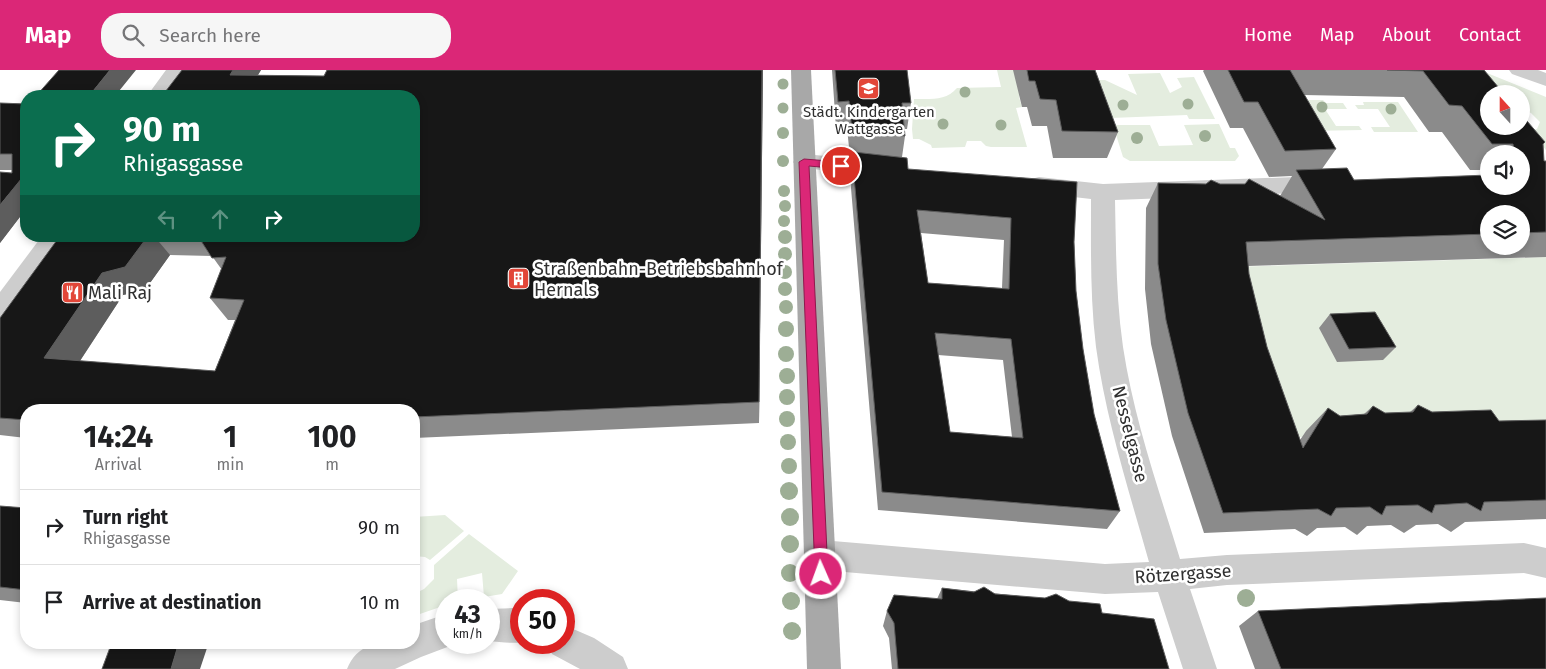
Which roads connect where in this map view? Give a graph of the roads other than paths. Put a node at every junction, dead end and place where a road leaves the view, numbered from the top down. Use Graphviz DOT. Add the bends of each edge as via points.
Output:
graph roads {
  1 [pos="176,70"];
  2 [pos="801,70"];
  3 [pos="1519,70"];
  4 [pos="1546,80"];
  5 [pos="161,90"];
  6 [pos="804,162"];
  7 [pos="910,172"];
  8 [pos="1016,183"];
  9 [pos="1347,184"];
  10 [pos="1103,192"];
  11 [pos="51,242"];
  12 [pos="0,311"];
  13 [pos="821,556"];
  14 [pos="1546,563"];
  15 [pos="1169,576"];
  16 [pos="435,635"];
  17 [pos="420,640"];
  18 [pos="575,647"];
  19 [pos="400,649"];
  20 [pos="364,669"];
  21 [pos="611,669"];
  22 [pos="824,669"];
  23 [pos="1200,669"];
  1 -- 5 [label="street"];
  2 -- 6 [label="main road"];
  3 -- 4 [label="street"];
  6 -- 7 [label="street"];
  6 -- 13 [label="main road"];
  8 -- 10 [label="street"];
  9 -- 10 [label="street"];
  10 -- 15 [label="street, Nesselgasse" via="1104,291 1110,348 1123,416"];
  11 -- 12 [label="street"];
  13 -- 15 [label="street, Rötzergasse" via="1105,579"];
  13 -- 22 [label="main road"];
  14 -- 15 [label="street, Rötzergasse" via="1524,558 1227,570"];
  15 -- 23 [label="street, Nesselgasse"];
  16 -- 17 [label="street"];
  18 -- 21 [label="street"];
  19 -- 20 [label="street"];
}
